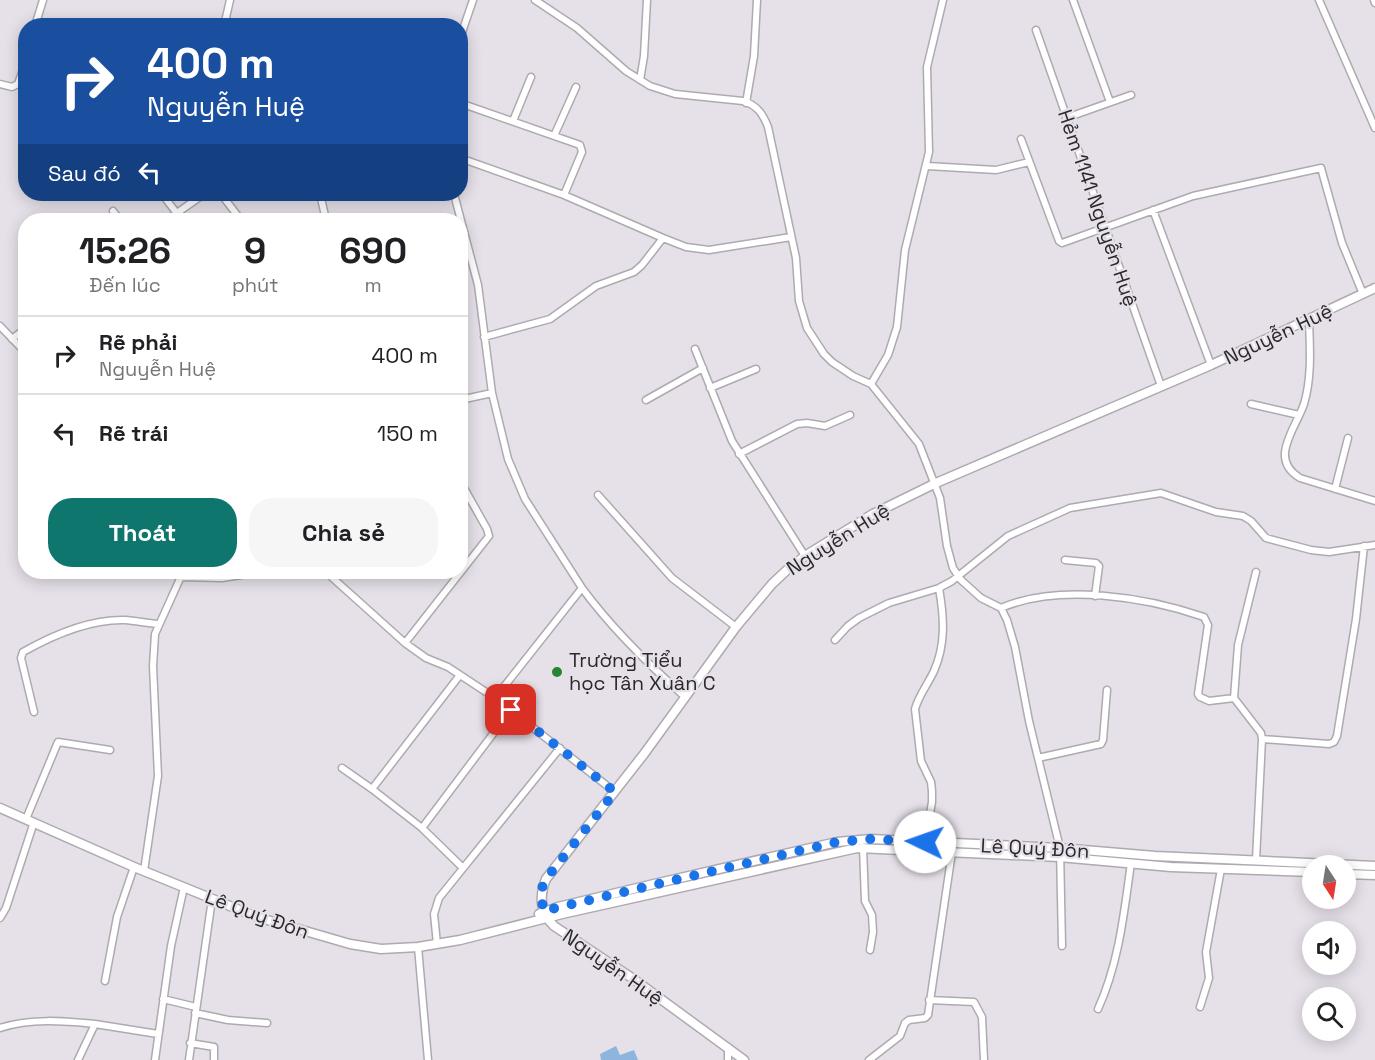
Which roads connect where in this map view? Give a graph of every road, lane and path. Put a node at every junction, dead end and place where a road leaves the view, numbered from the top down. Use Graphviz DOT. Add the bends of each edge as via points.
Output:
graph roads {
  1 [pos="43,0"];
  2 [pos="230,0"];
  3 [pos="473,0"];
  4 [pos="535,0"];
  5 [pos="647,0"];
  6 [pos="757,0"];
  7 [pos="943,0"];
  8 [pos="1074,0"];
  9 [pos="1319,0"];
  10 [pos="38,18"];
  11 [pos="226,18"];
  12 [pos="467,18"];
  13 [pos="1036,30"];
  14 [pos="531,77"];
  15 [pos="640,80"];
  16 [pos="18,82"];
  17 [pos="0,84"];
  18 [pos="576,87"];
  19 [pos="1131,95"];
  20 [pos="1110,102"];
  21 [pos="746,103"];
  22 [pos="468,106"];
  23 [pos="1066,118"];
  24 [pos="513,121"];
  25 [pos="1375,128"];
  26 [pos="554,136"];
  27 [pos="1022,140"];
  28 [pos="468,161"];
  29 [pos="1029,162"];
  30 [pos="927,166"];
  31 [pos="564,195"];
  32 [pos="195,201"];
  33 [pos="226,201"];
  34 [pos="1153,210"];
  35 [pos="178,213"];
  36 [pos="236,213"];
  37 [pos="1106,227"];
  38 [pos="791,237"];
  39 [pos="663,238"];
  40 [pos="468,247"];
  41 [pos="1375,288"];
  42 [pos="1363,294"];
  43 [pos="1309,321"];
  44 [pos="0,327"];
  45 [pos="18,334"];
  46 [pos="484,337"];
  47 [pos="12,339"];
  48 [pos="18,345"];
  49 [pos="695,349"];
  50 [pos="1211,365"];
  51 [pos="703,368"];
  52 [pos="756,369"];
  53 [pos="871,384"];
  54 [pos="1161,386"];
  55 [pos="710,388"];
  56 [pos="492,393"];
  57 [pos="468,398"];
  58 [pos="646,400"];
  59 [pos="1251,404"];
  60 [pos="850,415"];
  61 [pos="1299,415"];
  62 [pos="1348,438"];
  63 [pos="740,454"];
  64 [pos="936,483"];
  65 [pos="1335,489"];
  66 [pos="598,495"];
  67 [pos="468,497"];
  68 [pos="1375,501"];
  69 [pos="1375,545"];
  70 [pos="1364,546"];
  71 [pos="805,556"];
  72 [pos="1065,560"];
  73 [pos="468,563"];
  74 [pos="1256,572"];
  75 [pos="958,575"];
  76 [pos="180,579"];
  77 [pos="334,579"];
  78 [pos="455,579"];
  79 [pos="582,588"];
  80 [pos="939,588"];
  81 [pos="1095,596"];
  82 [pos="1001,608"];
  83 [pos="158,624"];
  84 [pos="736,627"];
  85 [pos="835,640"];
  86 [pos="405,643"];
  87 [pos="460,675"];
  88 [pos="1107,690"];
  89 [pos="684,696"];
  90 [pos="495,698"];
  91 [pos="1234,698"];
  92 [pos="511,710"];
  93 [pos="34,712"];
  94 [pos="1262,739"];
  95 [pos="560,748"];
  96 [pos="110,750"];
  97 [pos="1038,758"];
  98 [pos="342,768"];
  99 [pos="372,789"];
  100 [pos="615,792"];
  101 [pos="0,808"];
  102 [pos="30,821"];
  103 [pos="422,828"];
  104 [pos="925,842"];
  105 [pos="863,847"];
  106 [pos="952,852"];
  107 [pos="1059,852"];
  108 [pos="1256,860"];
  109 [pos="1131,863"];
  110 [pos="1302,863"];
  111 [pos="757,865"];
  112 [pos="1356,866"];
  113 [pos="1375,866"];
  114 [pos="134,867"];
  115 [pos="463,868"];
  116 [pos="1221,869"];
  117 [pos="144,871"];
  118 [pos="1302,872"];
  119 [pos="1356,874"];
  120 [pos="1375,875"];
  121 [pos="184,887"];
  122 [pos="212,899"];
  123 [pos="544,915"];
  124 [pos="0,918"];
  125 [pos="437,944"];
  126 [pos="1062,946"];
  127 [pos="418,947"];
  128 [pos="870,950"];
  129 [pos="105,981"];
  130 [pos="163,999"];
  131 [pos="929,1000"];
  132 [pos="1200,1007"];
  133 [pos="1098,1009"];
  134 [pos="195,1010"];
  135 [pos="267,1023"];
  136 [pos="94,1024"];
  137 [pos="0,1028"];
  138 [pos="158,1034"];
  139 [pos="190,1043"];
  140 [pos="728,1047"];
  141 [pos="214,1059"];
  142 [pos="78,1060"];
  143 [pos="155,1060"];
  144 [pos="189,1060"];
  145 [pos="428,1060"];
  146 [pos="728,1060"];
  147 [pos="744,1060"];
  148 [pos="869,1060"];
  149 [pos="984,1060"];
  1 -- 10 [label="street"];
  2 -- 11 [label="street"];
  3 -- 12 [label="street"];
  4 -- 15 [label="street" via="577,28"];
  5 -- 15 [label="street"];
  6 -- 21 [label="street"];
  7 -- 30 [label="street" via="927,67"];
  8 -- 20 [label="street"];
  9 -- 25 [label="street"];
  13 -- 23 [label="street, Hẻm 1141 Nguyễn Huệ"];
  14 -- 24 [label="street"];
  15 -- 21 [label="street" via="675,94"];
  16 -- 17 [label="street" via="12,87"];
  18 -- 26 [label="street"];
  19 -- 20 [label="street"];
  20 -- 23 [label="street"];
  21 -- 38 [label="street" via="762,114 768,127"];
  22 -- 24 [label="street"];
  23 -- 37 [label="street, Hẻm 1141 Nguyễn Huệ"];
  24 -- 26 [label="street"];
  26 -- 31 [label="street" via="582,149"];
  27 -- 29 [label="street"];
  28 -- 31 [label="street"];
  29 -- 30 [label="street" via="996,170"];
  29 -- 37 [label="street" via="1060,242"];
  30 -- 53 [label="street" via="905,250 894,343"];
  31 -- 39 [label="street"];
  32 -- 35 [label="street"];
  33 -- 36 [label="street"];
  34 -- 37 [label="street"];
  34 -- 42 [label="street" via="1193,196 1321,168 1342,243"];
  34 -- 50 [label="street"];
  37 -- 54 [label="street, Hẻm 1141 Nguyễn Huệ"];
  38 -- 39 [label="street" via="709,250"];
  38 -- 53 [label="street" via="799,301 807,328 832,362"];
  39 -- 46 [label="street" via="634,272 596,286 562,312 544,321"];
  40 -- 46 [label="street" via="478,285"];
  41 -- 42 [label="main road, Nguyễn Huệ"];
  42 -- 43 [label="main road, Nguyễn Huệ"];
  43 -- 50 [label="main road, Nguyễn Huệ"];
  43 -- 61 [label="street" via="1310,374"];
  44 -- 47 [label="street"];
  45 -- 47 [label="street"];
  46 -- 56 [label="street"];
  47 -- 48 [label="street"];
  49 -- 51 [label="street"];
  50 -- 54 [label="main road, Nguyễn Huệ"];
  51 -- 55 [label="street"];
  51 -- 58 [label="street"];
  52 -- 55 [label="street"];
  53 -- 64 [label="street" via="919,444"];
  54 -- 64 [label="main road, Nguyễn Huệ"];
  55 -- 63 [label="street"];
  56 -- 57 [label="street"];
  56 -- 79 [label="street" via="515,480"];
  59 -- 61 [label="street"];
  60 -- 63 [label="street" via="825,426 797,424"];
  61 -- 65 [label="street" via="1285,452 1287,465 1300,478"];
  62 -- 65 [label="street"];
  63 -- 71 [label="street"];
  64 -- 71 [label="main road, Nguyễn Huệ" via="873,514"];
  64 -- 75 [label="street" via="949,557"];
  65 -- 68 [label="street"];
  66 -- 84 [label="street" via="672,578"];
  67 -- 73 [label="street" via="489,536"];
  69 -- 70 [label="street"];
  70 -- 75 [label="street" via="1322,552 1271,540 1262,536 1247,518 1161,493 1063,510 1008,536"];
  70 -- 94 [label="street" via="1334,742"];
  71 -- 84 [label="main road, Nguyễn Huệ" via="772,584"];
  72 -- 81 [label="street" via="1099,566"];
  74 -- 91 [label="street" via="1238,645"];
  75 -- 80 [label="street"];
  75 -- 82 [label="street" via="981,598"];
  76 -- 83 [label="street"];
  77 -- 86 [label="street"];
  78 -- 86 [label="street"];
  79 -- 89 [label="street" via="626,643"];
  79 -- 90 [label="street"];
  80 -- 85 [label="street" via="876,609 848,626"];
  80 -- 104 [label="street" via="944,612 943,640 935,670 915,709 921,761 932,791"];
  81 -- 82 [label="street" via="1052,596"];
  81 -- 91 [label="street" via="1143,602 1204,617 1208,625 1198,694 1209,701"];
  82 -- 97 [label="street" via="1015,647"];
  83 -- 93 [label="street" via="124,620 91,624 23,652 21,658"];
  83 -- 117 [label="street" via="153,666 158,776"];
  84 -- 89 [label="main road, Nguyễn Huệ"];
  86 -- 87 [label="street"];
  87 -- 90 [label="street"];
  87 -- 99 [label="street"];
  88 -- 97 [label="street" via="1101,744"];
  89 -- 100 [label="main road, Nguyễn Huệ"];
  90 -- 92 [label="street"];
  91 -- 94 [label="street"];
  92 -- 95 [label="street"];
  92 -- 103 [label="street"];
  94 -- 108 [label="street"];
  95 -- 100 [label="street"];
  95 -- 115 [label="street"];
  96 -- 102 [label="street" via="58,742"];
  97 -- 107 [label="street"];
  98 -- 99 [label="street"];
  99 -- 103 [label="street"];
  100 -- 123 [label="main road, Nguyễn Huệ" via="546,879 541,890"];
  101 -- 102 [label="main road, Lê Quý Đôn"];
  102 -- 114 [label="main road, Lê Quý Đôn"];
  102 -- 124 [label="street"];
  103 -- 115 [label="street"];
  104 -- 107 [label="main road, Lê Quý Đôn"];
  104 -- 111 [label="main road, Lê Quý Đôn" via="857,840"];
  105 -- 106 [label="main road, Lê Quý Đôn"];
  105 -- 111 [label="main road, Lê Quý Đôn"];
  105 -- 128 [label="street" via="865,901 872,915"];
  106 -- 107 [label="main road, Lê Quý Đôn"];
  106 -- 131 [label="street"];
  107 -- 108 [label="main road, Lê Quý Đôn"];
  107 -- 109 [label="main road, Lê Quý Đôn"];
  107 -- 126 [label="street"];
  108 -- 110 [label="main road, Lê Quý Đôn"];
  109 -- 116 [label="main road, Lê Quý Đôn"];
  109 -- 133 [label="street" via="1120,939 1109,986"];
  111 -- 123 [label="main road, Lê Quý Đôn"];
  112 -- 113 [label="main road, Lê Quý Đôn"];
  114 -- 117 [label="main road, Lê Quý Đôn"];
  114 -- 129 [label="street" via="117,917"];
  115 -- 125 [label="street" via="439,898 434,914"];
  116 -- 118 [label="main road, Lê Quý Đôn"];
  116 -- 132 [label="street" via="1206,952 1209,978"];
  117 -- 121 [label="main road, Lê Quý Đôn"];
  119 -- 120 [label="main road"];
  121 -- 122 [label="main road, Lê Quý Đôn"];
  121 -- 130 [label="street"];
  122 -- 127 [label="main road, Lê Quý Đôn" via="278,924 350,944 381,949"];
  122 -- 134 [label="street"];
  123 -- 125 [label="main road, Lê Quý Đôn" via="527,924"];
  123 -- 140 [label="main road, Nguyễn Huệ"];
  125 -- 127 [label="main road, Lê Quý Đôn"];
  127 -- 145 [label="street"];
  130 -- 134 [label="street"];
  130 -- 138 [label="street"];
  131 -- 148 [label="street" via="925,1018 905,1023 900,1036"];
  131 -- 149 [label="street" via="974,1002 982,1017"];
  134 -- 135 [label="street" via="228,1020"];
  134 -- 139 [label="street"];
  136 -- 137 [label="street" via="20,1021"];
  136 -- 138 [label="street"];
  136 -- 142 [label="street"];
  138 -- 143 [label="street"];
  139 -- 141 [label="street" via="214,1047"];
  139 -- 144 [label="street"];
  140 -- 146 [label="street"];
  140 -- 147 [label="main road, Nguyễn Huệ"];
}
